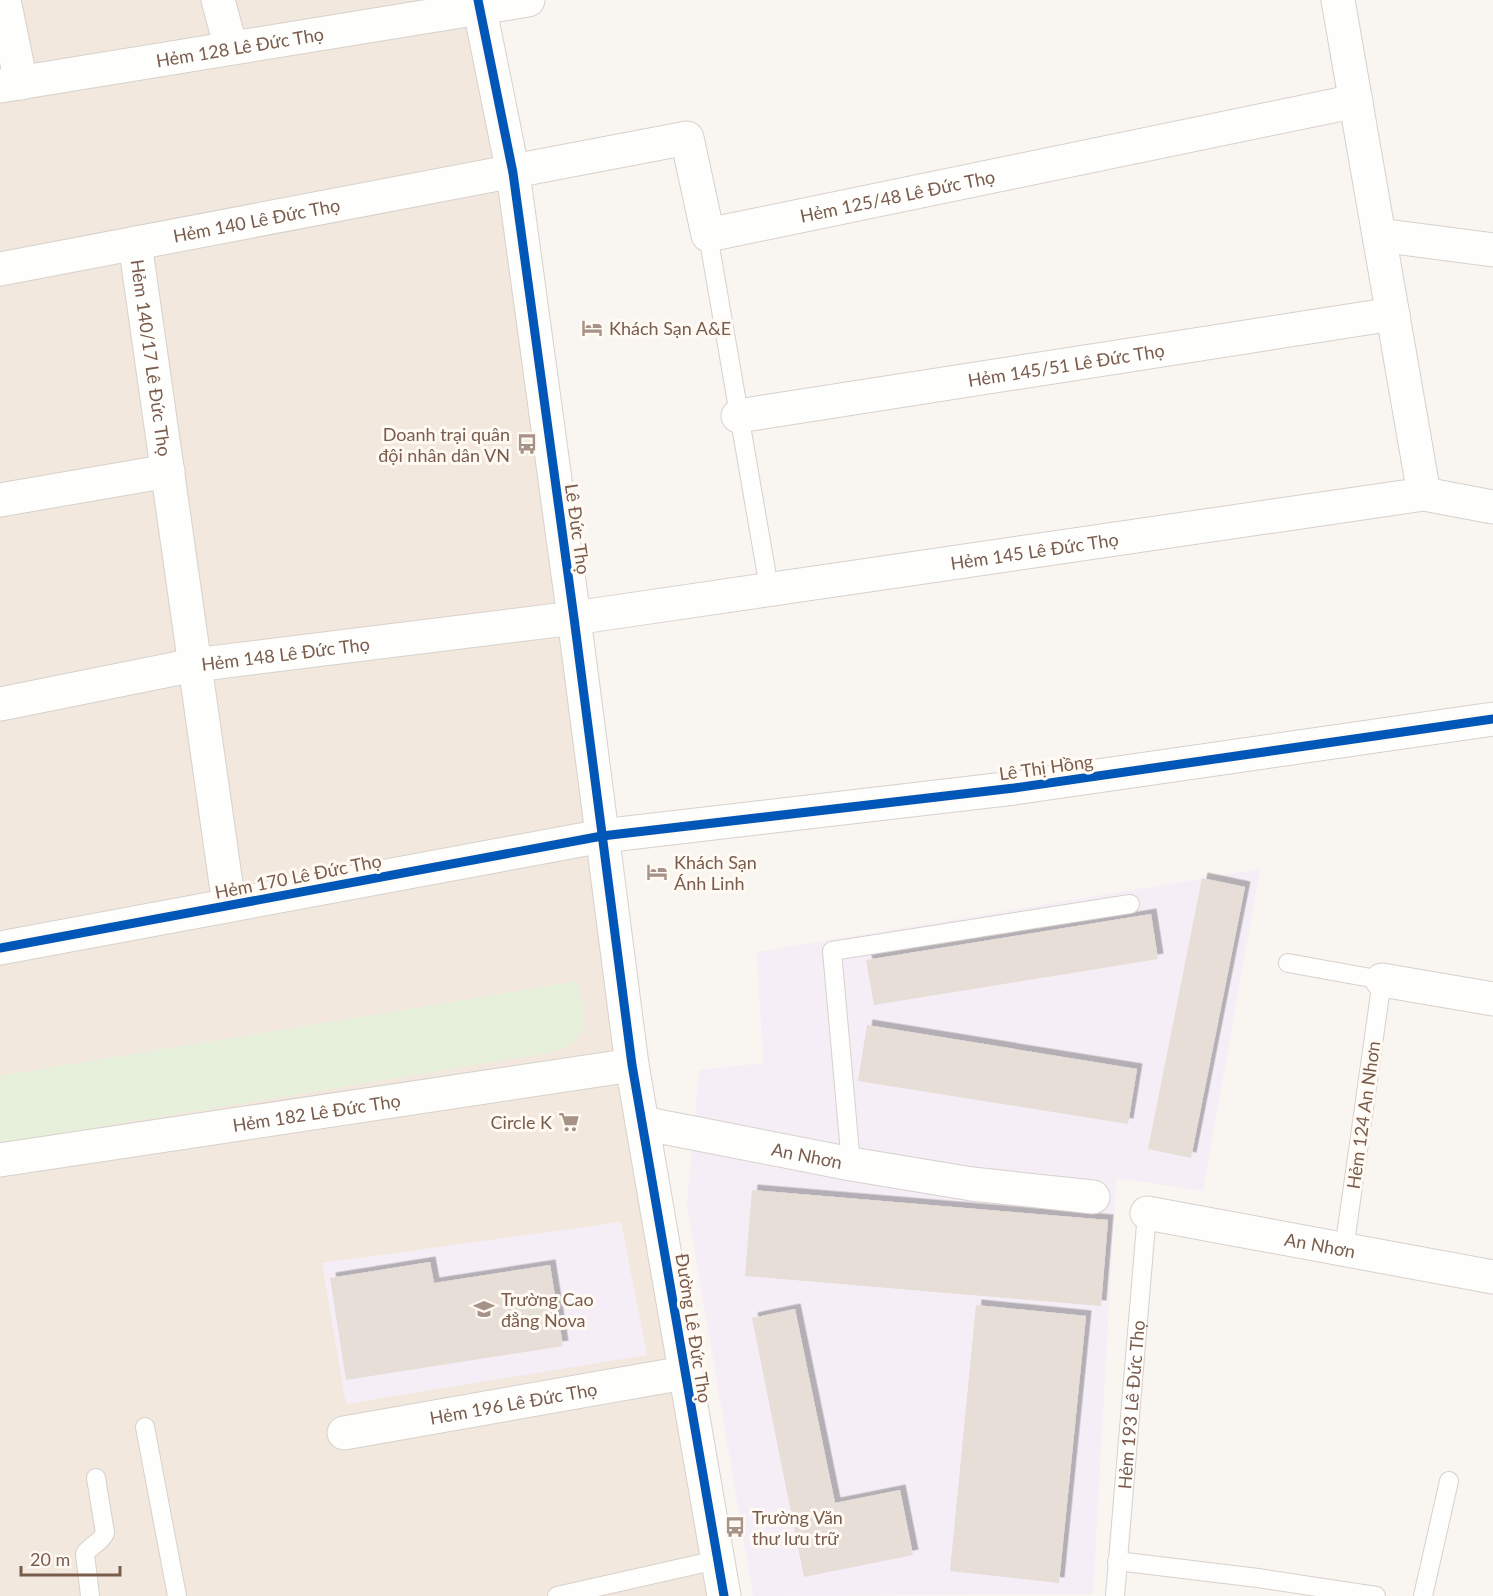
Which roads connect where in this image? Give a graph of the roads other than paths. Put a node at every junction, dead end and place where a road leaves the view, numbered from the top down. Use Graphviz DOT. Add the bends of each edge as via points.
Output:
graph roads {
  1 [pos="4,0"];
  2 [pos="218,0"];
  3 [pos="528,0"];
  4 [pos="1338,0"];
  5 [pos="479,4"];
  6 [pos="231,48"];
  7 [pos="10,85"];
  8 [pos="1356,101"];
  9 [pos="513,172"];
  10 [pos="708,235"];
  11 [pos="1379,235"];
  12 [pos="135,243"];
  13 [pos="1493,250"];
  14 [pos="0,269"];
  15 [pos="1393,314"];
  16 [pos="738,416"];
  17 [pos="168,471"];
  18 [pos="1424,494"];
  19 [pos="0,500"];
  20 [pos="1493,507"];
  21 [pos="769,588"];
  22 [pos="574,618"];
  23 [pos="194,665"];
  24 [pos="0,704"];
  25 [pos="1493,719"];
  26 [pos="602,836"];
  27 [pos="1130,904"];
  28 [pos="229,905"];
  29 [pos="0,948"];
  30 [pos="1288,963"];
  31 [pos="1382,980"];
  32 [pos="1493,999"];
  33 [pos="632,1065"];
  34 [pos="642,1123"];
  35 [pos="0,1160"];
  36 [pos="851,1164"];
  37 [pos="1093,1197"];
  38 [pos="1148,1213"];
  39 [pos="1344,1250"];
  40 [pos="1493,1277"];
  41 [pos="684,1373"];
  42 [pos="145,1427"];
  43 [pos="344,1433"];
  44 [pos="96,1478"];
  45 [pos="1449,1481"];
  46 [pos="717,1560"];
  47 [pos="1117,1561"];
  48 [pos="1256,1587"];
  49 [pos="1343,1593"];
  50 [pos="90,1596"];
  51 [pos="177,1596"];
  52 [pos="557,1596"];
  53 [pos="724,1596"];
  54 [pos="1115,1596"];
  55 [pos="1376,1596"];
  56 [pos="1423,1596"];
  1 -- 7 [label="street"];
  2 -- 6 [label="street"];
  3 -- 5 [label="street, Hẻm 128 Lê Đức Thọ"];
  4 -- 8 [label="street"];
  5 -- 6 [label="street, Hẻm 128 Lê Đức Thọ"];
  5 -- 9 [label="street, Lê Đức Thọ"];
  6 -- 7 [label="street, Hẻm 128 Lê Đức Thọ"];
  8 -- 10 [label="street, Hẻm 125/48 Lê Đức Thọ"];
  8 -- 11 [label="street"];
  9 -- 10 [label="street" via="687,138"];
  9 -- 12 [label="street, Hẻm 140 Lê Đức Thọ"];
  9 -- 22 [label="street, Lê Đức Thọ"];
  10 -- 16 [label="lane"];
  11 -- 13 [label="street"];
  11 -- 15 [label="street"];
  12 -- 14 [label="street, Hẻm 140 Lê Đức Thọ"];
  12 -- 17 [label="street, Hẻm 140/17 Lê Đức Thọ"];
  15 -- 16 [label="street, Hẻm 145/51 Lê Đức Thọ"];
  15 -- 18 [label="street"];
  16 -- 21 [label="lane"];
  17 -- 19 [label="street, Hẻm 140/17 Lê Đức Thọ"];
  17 -- 23 [label="street, Hẻm 140/17 Lê Đức Thọ"];
  18 -- 20 [label="street, Hẻm 145 Lê Đức Thọ"];
  18 -- 21 [label="street, Hẻm 145 Lê Đức Thọ"];
  21 -- 22 [label="street, Hẻm 145 Lê Đức Thọ"];
  22 -- 23 [label="street, Hẻm 148 Lê Đức Thọ"];
  22 -- 26 [label="street, Lê Đức Thọ"];
  23 -- 24 [label="street, Hẻm 148 Lê Đức Thọ"];
  23 -- 28 [label="street, Hẻm 140/17 Lê Đức Thọ"];
  25 -- 26 [label="street, Lê Thị Hồng" via="1014,788"];
  26 -- 28 [label="street, Hẻm 170 Lê Đức Thọ"];
  26 -- 33 [label="street, Lê Đức Thọ"];
  27 -- 36 [label="lane" via="832,951"];
  28 -- 29 [label="street, Hẻm 170 Lê Đức Thọ"];
  30 -- 31 [label="lane"];
  31 -- 32 [label="street"];
  31 -- 39 [label="lane, Hẻm 124 An Nhơn"];
  33 -- 34 [label="street, Đường Lê Đức Thọ"];
  33 -- 35 [label="street, Hẻm 182 Lê Đức Thọ"];
  34 -- 36 [label="street, An Nhơn"];
  34 -- 41 [label="street, Đường Lê Đức Thọ"];
  36 -- 37 [label="street, An Nhơn" via="972,1184"];
  38 -- 39 [label="street, An Nhơn"];
  38 -- 47 [label="lane, Hẻm 193 Lê Đức Thọ"];
  39 -- 40 [label="street, An Nhơn"];
  41 -- 43 [label="street, Hẻm 196 Lê Đức Thọ"];
  41 -- 46 [label="street, Đường Lê Đức Thọ"];
  42 -- 51 [label="lane"];
  44 -- 50 [label="lane" via="105,1533 85,1554"];
  45 -- 56 [label="lane"];
  46 -- 52 [label="lane"];
  46 -- 53 [label="street, Đường Lê Đức Thọ"];
  47 -- 48 [label="lane"];
  47 -- 54 [label="lane, Hẻm 193 Lê Đức Thọ"];
  48 -- 49 [label="lane"];
  49 -- 55 [label="lane"];
}
